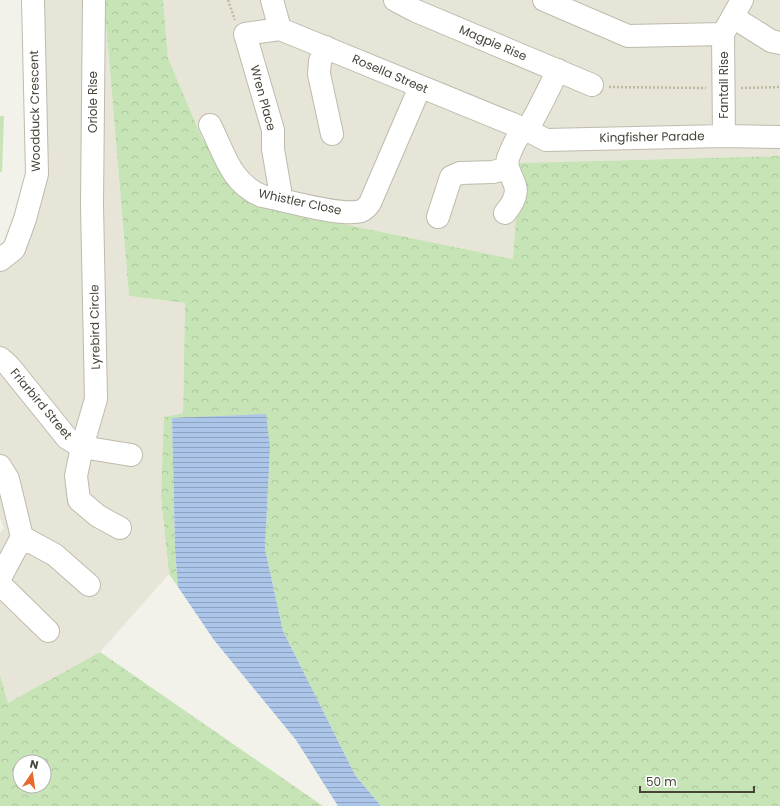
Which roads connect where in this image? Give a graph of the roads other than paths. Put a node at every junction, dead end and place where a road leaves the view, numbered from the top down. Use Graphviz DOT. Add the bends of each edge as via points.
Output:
graph roads {
  1 [pos="33,0"];
  2 [pos="94,0"];
  3 [pos="272,0"];
  4 [pos="395,0"];
  5 [pos="544,0"];
  6 [pos="732,17"];
  7 [pos="280,29"];
  8 [pos="780,43"];
  9 [pos="326,47"];
  10 [pos="558,70"];
  11 [pos="592,85"];
  12 [pos="420,87"];
  13 [pos="210,124"];
  14 [pos="527,130"];
  15 [pos="332,134"];
  16 [pos="724,136"];
  17 [pos="780,137"];
  18 [pos="508,168"];
  19 [pos="279,199"];
  20 [pos="92,204"];
  21 [pos="505,213"];
  22 [pos="438,216"];
  23 [pos="0,260"];
  24 [pos="0,358"];
  25 [pos="82,447"];
  26 [pos="131,454"];
  27 [pos="0,466"];
  28 [pos="120,528"];
  29 [pos="22,537"];
  30 [pos="0,578"];
  31 [pos="0,584"];
  32 [pos="89,584"];
  33 [pos="48,631"];
  1 -- 23 [label="street, Woodduck Crescent" via="37,174 14,249"];
  2 -- 20 [label="street, Oriole Rise"];
  3 -- 7 [label="street"];
  4 -- 10 [label="street, Magpie Rise"];
  5 -- 6 [label="street" via="628,36"];
  6 -- 8 [label="street" via="772,41"];
  6 -- 16 [label="street, Fantail Rise" via="724,88"];
  7 -- 9 [label="street, Rosella Street"];
  7 -- 19 [label="street, Wren Place" via="245,34 273,130"];
  9 -- 12 [label="street, Rosella Street"];
  9 -- 15 [label="street" via="320,61 319,74"];
  10 -- 11 [label="street, Magpie Rise"];
  10 -- 14 [label="street"];
  12 -- 14 [label="street, Rosella Street"];
  12 -- 19 [label="street, Whistler Close" via="368,207 355,212 343,211"];
  13 -- 19 [label="street, Whistler Close" via="227,164 238,179 253,193"];
  14 -- 16 [label="street, Kingfisher Parade" via="546,140"];
  14 -- 18 [label="street" via="517,137 508,160"];
  16 -- 17 [label="street, Kingfisher Parade"];
  18 -- 21 [label="street" via="515,182 516,193"];
  18 -- 22 [label="street" via="493,172 460,173 451,177"];
  20 -- 25 [label="street, Lyrebird Circle" via="96,399"];
  24 -- 25 [label="street, Friarbird Street" via="67,438"];
  25 -- 26 [label="street, Friarbird Street"];
  25 -- 28 [label="street, Lyrebird Circle" via="76,476 79,500 98,516"];
  27 -- 29 [label="street" via="8,478"];
  29 -- 30 [label="street"];
  29 -- 32 [label="street" via="55,555"];
  31 -- 33 [label="street"];
}
